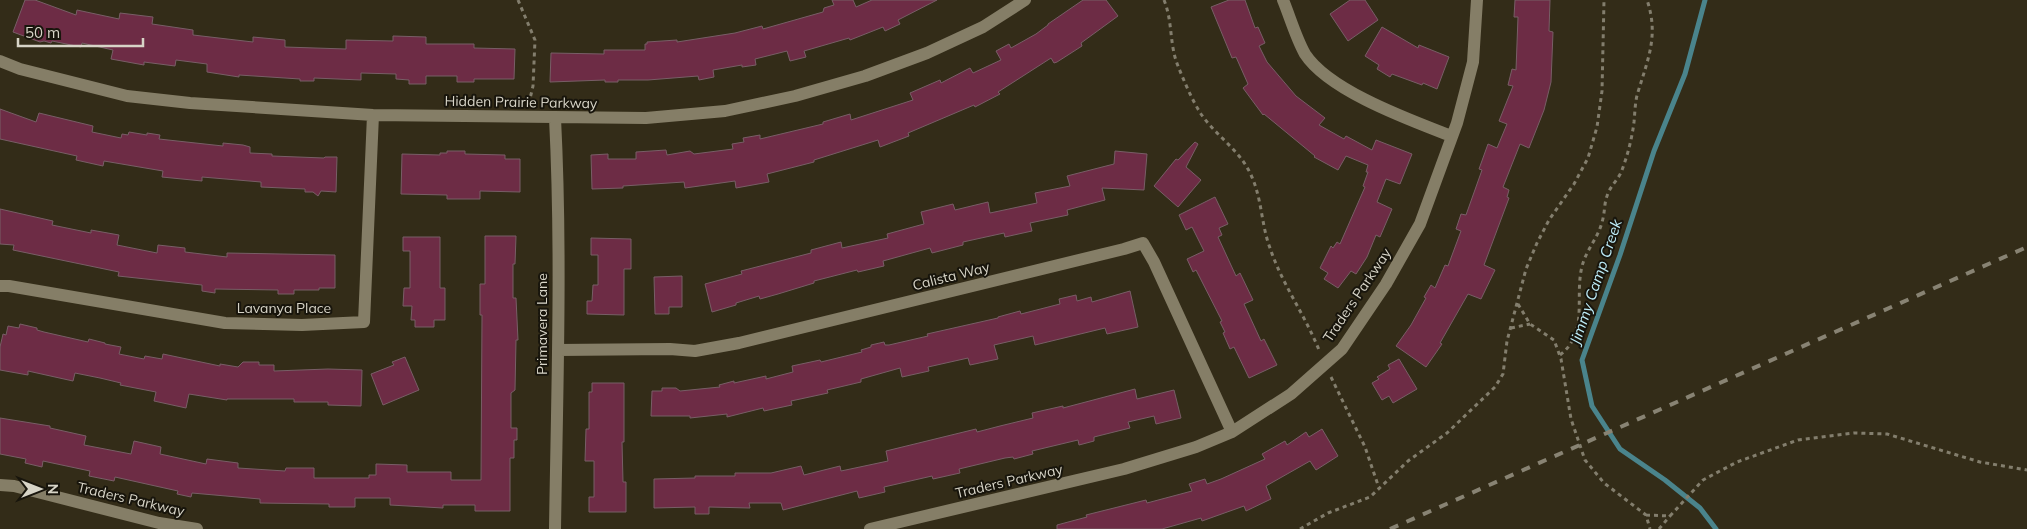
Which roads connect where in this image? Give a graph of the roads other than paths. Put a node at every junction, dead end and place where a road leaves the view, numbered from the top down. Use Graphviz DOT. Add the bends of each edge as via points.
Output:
graph roads {
  1 [pos="1025,0"];
  2 [pos="1283,0"];
  3 [pos="1477,0"];
  4 [pos="0,61"];
  5 [pos="373,115"];
  6 [pos="555,118"];
  7 [pos="1451,136"];
  8 [pos="0,286"];
  9 [pos="558,350"];
  10 [pos="1232,432"];
  11 [pos="0,485"];
  12 [pos="197,529"];
  13 [pos="555,529"];
  14 [pos="870,529"];
  1 -- 6 [label="street, Hidden Prairie Parkway" via="983,27 927,53 865,76 795,96 725,112 646,118"];
  2 -- 7 [label="street" via="1306,54 1328,78 1393,113"];
  3 -- 7 [label="street, Traders Parkway" via="1473,62"];
  4 -- 5 [label="street, Hidden Prairie Parkway" via="127,96"];
  5 -- 6 [label="street, Hidden Prairie Parkway"];
  5 -- 8 [label="street, Lavanya Place" via="364,322 302,325 225,323"];
  6 -- 9 [label="street, Primavera Lane"];
  7 -- 10 [label="street, Traders Parkway" via="1420,224 1386,284 1342,348 1290,394"];
  9 -- 10 [label="street, Calista Way" via="695,351 1144,243"];
  9 -- 13 [label="street, Primavera Lane"];
  10 -- 14 [label="street, Traders Parkway" via="1196,447 1124,469"];
  11 -- 12 [label="street, Traders Parkway"];
}
